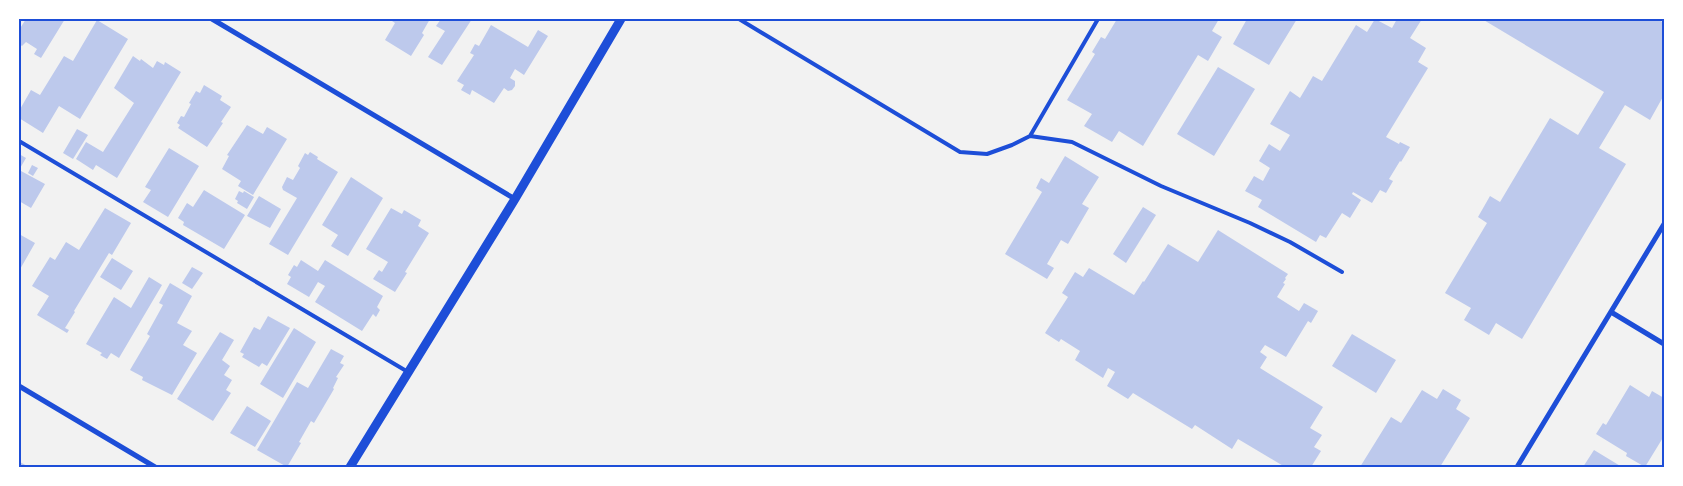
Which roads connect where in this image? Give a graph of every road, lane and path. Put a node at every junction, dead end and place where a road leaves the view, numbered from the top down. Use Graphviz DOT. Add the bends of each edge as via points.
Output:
graph roads {
  1 [pos="212,19"];
  2 [pos="621,19"];
  3 [pos="739,19"];
  4 [pos="1098,19"];
  5 [pos="1030,136"];
  6 [pos="19,141"];
  7 [pos="515,199"];
  8 [pos="1664,224"];
  9 [pos="1342,272"];
  10 [pos="1611,312"];
  11 [pos="1664,344"];
  12 [pos="408,372"];
  13 [pos="19,386"];
  14 [pos="156,467"];
  15 [pos="350,467"];
  16 [pos="1517,467"];
  1 -- 7 [label="street"];
  2 -- 7 [label="street"];
  3 -- 5 [label="lane" via="960,152 987,154"];
  4 -- 5 [label="lane"];
  5 -- 9 [label="lane" via="1072,142 1161,186 1290,242"];
  6 -- 12 [label="lane"];
  7 -- 12 [label="street"];
  8 -- 10 [label="street"];
  10 -- 11 [label="street"];
  10 -- 16 [label="street"];
  12 -- 15 [label="street"];
  13 -- 14 [label="street"];
}
